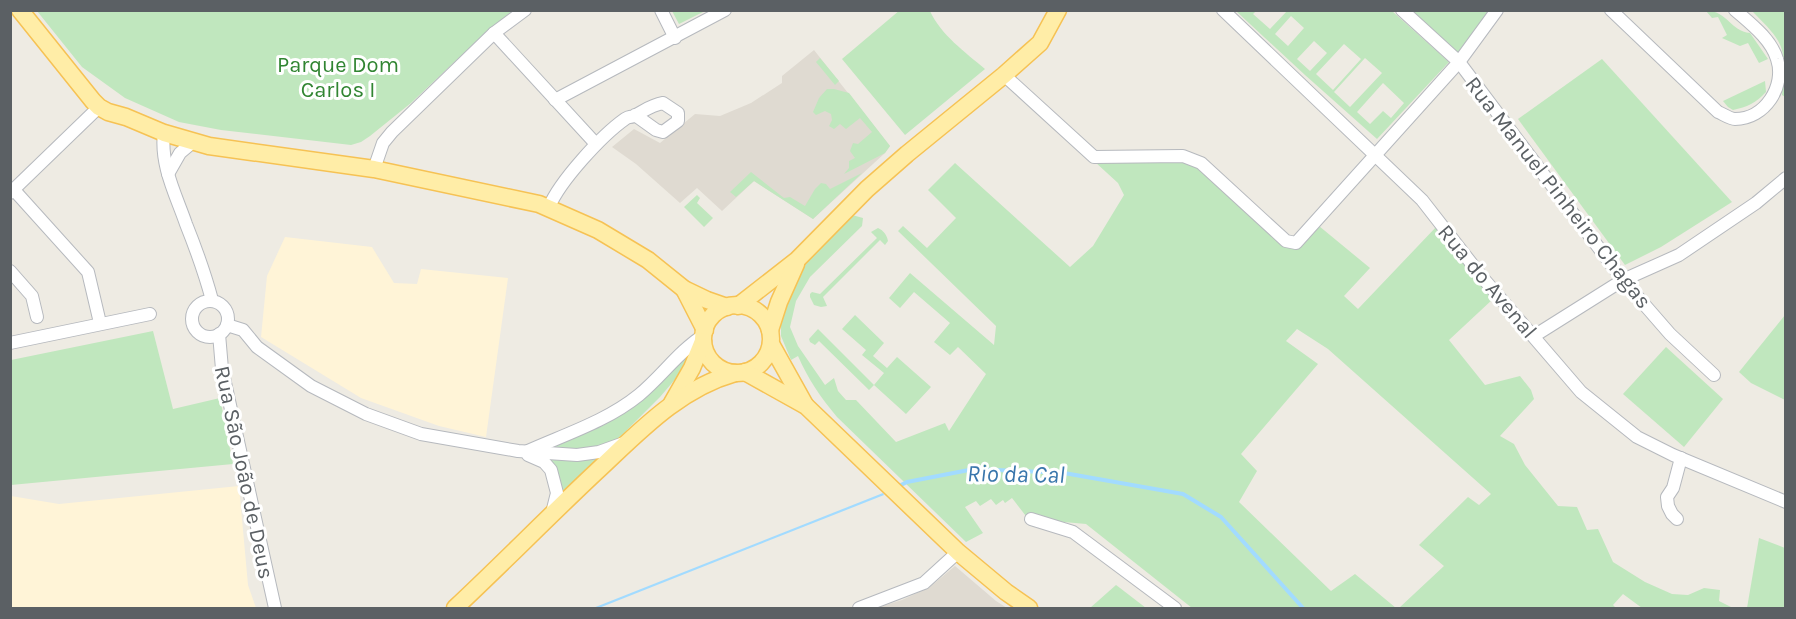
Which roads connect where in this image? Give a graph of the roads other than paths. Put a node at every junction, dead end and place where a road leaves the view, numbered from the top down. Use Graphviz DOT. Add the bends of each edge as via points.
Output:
graph roads {
  1 [pos="20,10"];
  2 [pos="525,10"];
  3 [pos="661,10"];
  4 [pos="725,10"];
  5 [pos="1058,10"];
  6 [pos="1223,10"];
  7 [pos="1402,10"];
  8 [pos="1497,10"];
  9 [pos="1611,10"];
  10 [pos="1735,10"];
  11 [pos="494,33"];
  12 [pos="675,38"];
  13 [pos="1459,62"];
  14 [pos="1005,75"];
  15 [pos="81,84"];
  16 [pos="555,100"];
  17 [pos="99,107"];
  18 [pos="635,116"];
  19 [pos="126,117"];
  20 [pos="164,133"];
  21 [pos="193,142"];
  22 [pos="596,144"];
  23 [pos="1374,155"];
  24 [pos="374,169"];
  25 [pos="168,174"];
  26 [pos="1785,178"];
  27 [pos="12,191"];
  28 [pos="549,207"];
  29 [pos="797,260"];
  30 [pos="10,271"];
  31 [pos="1623,280"];
  32 [pos="684,289"];
  33 [pos="212,300"];
  34 [pos="733,306"];
  35 [pos="150,314"];
  36 [pos="37,317"];
  37 [pos="100,323"];
  38 [pos="223,329"];
  39 [pos="704,336"];
  40 [pos="1534,336"];
  41 [pos="770,337"];
  42 [pos="10,343"];
  43 [pos="740,373"];
  44 [pos="1714,375"];
  45 [pos="671,403"];
  46 [pos="806,406"];
  47 [pos="628,442"];
  48 [pos="523,451"];
  49 [pos="1681,458"];
  50 [pos="1785,502"];
  51 [pos="552,513"];
  52 [pos="1031,519"];
  53 [pos="1677,519"];
  54 [pos="957,552"];
  55 [pos="275,609"];
  56 [pos="455,609"];
  57 [pos="859,609"];
  58 [pos="1029,609"];
  59 [pos="1174,609"];
  1 -- 15 [label="main road"];
  2 -- 11 [label="street"];
  3 -- 12 [label="street"];
  4 -- 12 [label="street"];
  5 -- 14 [label="main road" via="1040,43"];
  6 -- 23 [label="street, Rua do Avenal"];
  7 -- 13 [label="street, Rua Manuel Pinheiro Chagas"];
  8 -- 13 [label="street"];
  9 -- 10 [label="street" via="1718,112 1734,119 1753,115 1769,103 1779,77 1777,59 1769,44"];
  11 -- 16 [label="street"];
  11 -- 24 [label="street" via="392,132 383,143"];
  12 -- 16 [label="street"];
  13 -- 23 [label="street"];
  13 -- 31 [label="street, Rua Manuel Pinheiro Chagas"];
  14 -- 23 [label="street" via="1094,157 1183,156 1201,163 1286,241 1296,243"];
  14 -- 29 [label="main road" via="867,189"];
  15 -- 17 [label="main road"];
  15 -- 19 [label="main road"];
  16 -- 22 [label="street"];
  17 -- 19 [label="main road"];
  17 -- 27 [label="street"];
  18 -- 22 [label="street" via="627,118"];
  19 -- 20 [label="main road"];
  20 -- 21 [label="main road"];
  20 -- 25 [label="street"];
  21 -- 24 [label="main road"];
  21 -- 25 [label="street" via="180,153"];
  22 -- 28 [label="street"];
  23 -- 40 [label="street, Rua do Avenal" via="1422,200"];
  24 -- 28 [label="main road"];
  25 -- 33 [label="street"];
  26 -- 31 [label="street" via="1756,203 1679,255"];
  27 -- 37 [label="street" via="87,272"];
  28 -- 32 [label="main road" via="637,252"];
  29 -- 34 [label="main road"];
  29 -- 41 [label="main road" via="779,302"];
  30 -- 36 [label="street" via="32,296"];
  31 -- 40 [label="street"];
  31 -- 44 [label="street, Rua Manuel Pinheiro Chagas" via="1670,334"];
  32 -- 34 [label="main road"];
  32 -- 39 [label="main road"];
  33 -- 38 [label="street" via="225,309 228,319"];
  33 -- 38 [label="street" via="194,309 192,325 204,336 214,336"];
  34 -- 39 [label="main road" via="713,316"];
  34 -- 41 [label="main road" via="758,312"];
  35 -- 37 [label="street"];
  37 -- 42 [label="street"];
  38 -- 48 [label="street" via="243,330 257,347 310,386 366,414 421,434"];
  38 -- 55 [label="street, Rua São João de Deus" via="219,354"];
  39 -- 43 [label="main road" via="710,359 726,371"];
  39 -- 45 [label="main road" via="692,368"];
  39 -- 48 [label="street" via="637,396 599,420"];
  40 -- 49 [label="street, Rua do Avenal" via="1581,392 1637,437"];
  41 -- 43 [label="main road" via="762,363"];
  41 -- 46 [label="main road"];
  43 -- 45 [label="main road" via="708,382"];
  43 -- 46 [label="main road"];
  45 -- 47 [label="main road"];
  46 -- 54 [label="main road"];
  47 -- 48 [label="street" via="577,456"];
  47 -- 51 [label="main road"];
  48 -- 51 [label="street" via="551,470 557,493"];
  49 -- 50 [label="street, Rua do Avenal"];
  49 -- 53 [label="street" via="1667,496 1668,506"];
  51 -- 56 [label="main road"];
  52 -- 59 [label="street" via="1073,532"];
  54 -- 57 [label="street" via="924,583"];
  54 -- 58 [label="main road"];
}
